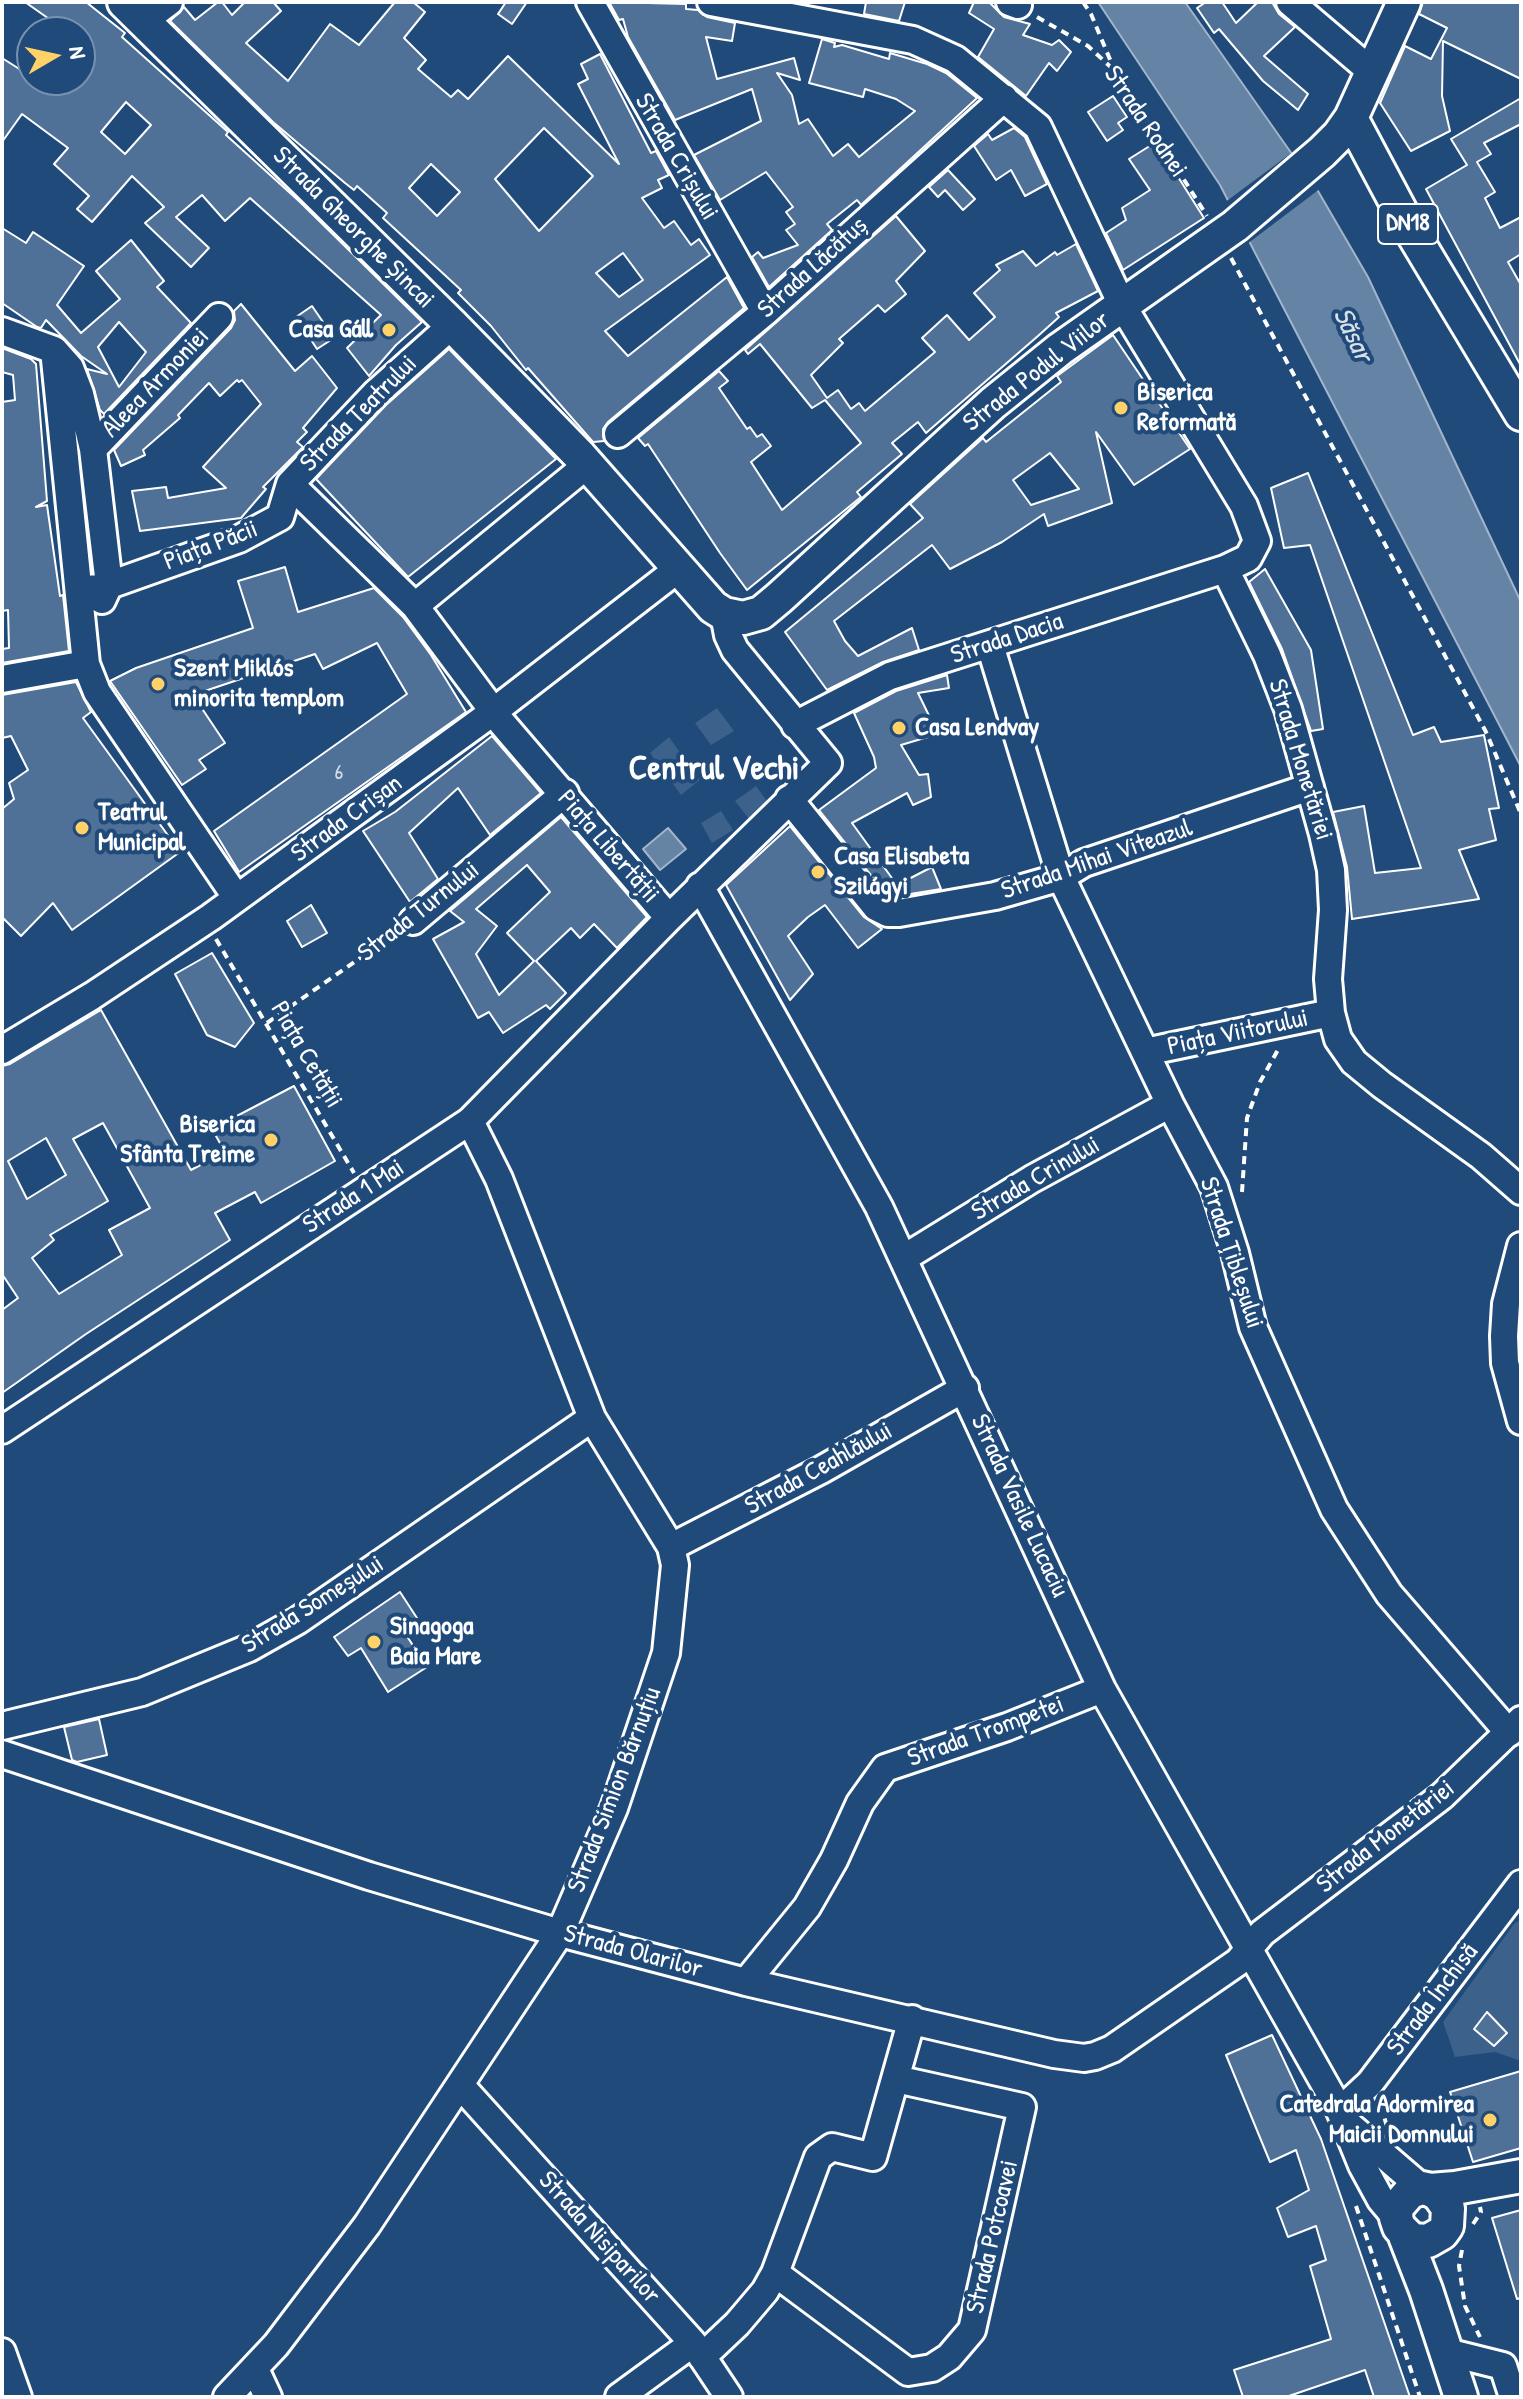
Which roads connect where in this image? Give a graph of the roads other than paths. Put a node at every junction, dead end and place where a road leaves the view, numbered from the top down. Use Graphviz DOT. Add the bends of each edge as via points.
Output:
graph roads {
  1 [pos="590,2"];
  2 [pos="711,2"];
  3 [pos="1290,2"];
  4 [pos="1404,2"];
  5 [pos="145,8"];
  6 [pos="1372,72"];
  7 [pos="1004,98"];
  8 [pos="1351,118"];
  9 [pos="1122,305"];
  10 [pos="765,312"];
  11 [pos="219,317"];
  12 [pos="452,325"];
  13 [pos="2,331"];
  14 [pos="70,398"];
  15 [pos="1521,414"];
  16 [pos="618,434"];
  17 [pos="93,449"];
  18 [pos="583,460"];
  19 [pos="290,484"];
  20 [pos="678,569"];
  21 [pos="1225,569"];
  22 [pos="78,585"];
  23 [pos="109,585"];
  24 [pos="415,606"];
  25 [pos="724,614"];
  26 [pos="990,645"];
  27 [pos="85,652"];
  28 [pos="2,679"];
  29 [pos="493,712"];
  30 [pos="796,725"];
  31 [pos="1310,787"];
  32 [pos="564,794"];
  33 [pos="790,800"];
  34 [pos="1061,877"];
  35 [pos="700,887"];
  36 [pos="236,897"];
  37 [pos="669,918"];
  38 [pos="413,921"];
  39 [pos="1331,1013"];
  40 [pos="2,1050"];
  41 [pos="1145,1052"];
  42 [pos="1170,1104"];
  43 [pos="470,1121"];
  44 [pos="1521,1191"];
  45 [pos="1521,1246"];
  46 [pos="904,1258"];
  47 [pos="1513,1336"];
  48 [pos="965,1388"];
  49 [pos="592,1418"];
  50 [pos="1521,1421"];
  51 [pos="2,1430"];
  52 [pos="671,1547"];
  53 [pos="1102,1689"];
  54 [pos="2,1726"];
  55 [pos="1515,1726"];
  56 [pos="2,1754"];
  57 [pos="1521,1884"];
  58 [pos="560,1933"];
  59 [pos="1249,1951"];
  60 [pos="746,1982"];
  61 [pos="912,2019"];
  62 [pos="896,2079"];
  63 [pos="461,2086"];
  64 [pos="1343,2117"];
  65 [pos="1521,2176"];
  66 [pos="1426,2189"];
  67 [pos="1472,2195"];
  68 [pos="1401,2227"];
  69 [pos="1456,2230"];
  70 [pos="775,2273"];
  71 [pos="1426,2290"];
  72 [pos="697,2350"];
  73 [pos="2,2352"];
  74 [pos="1447,2352"];
  75 [pos="255,2369"];
  76 [pos="18,2397"];
  77 [pos="227,2397"];
  78 [pos="268,2397"];
  79 [pos="619,2397"];
  80 [pos="729,2397"];
  81 [pos="1461,2397"];
  82 [pos="1513,2397"];
  1 -- 10 [label="street, Strada Crișului"];
  2 -- 7 [label="street" via="913,40 955,59"];
  3 -- 6 [label="street"];
  4 -- 6 [label="main road, Strada Podul Viilor"];
  5 -- 12 [label="main road, Strada Gheorghe Șincai"];
  6 -- 8 [label="main road, Strada Podul Viilor"];
  7 -- 9 [label="street" via="1038,127"];
  7 -- 10 [label="street, Strada Lăcătuș"];
  8 -- 9 [label="main road, Strada Podul Viilor" via="1322,152 1228,232"];
  8 -- 15 [label="main road, DN18" via="1410,229"];
  9 -- 21 [label="street" via="1253,525 1257,541 1248,558"];
  9 -- 25 [label="main road, Strada Podul Viilor" via="993,403 761,613 743,618"];
  10 -- 16 [label="street, Strada Lăcătuș"];
  11 -- 17 [label="street, Aleea Armoniei"];
  12 -- 18 [label="main road, Strada Gheorghe Șincai"];
  12 -- 19 [label="street, Strada Teatrului" via="375,394"];
  13 -- 14 [label="street" via="54,350 70,368"];
  14 -- 17 [label="street"];
  14 -- 22 [label="street"];
  17 -- 23 [label="street"];
  18 -- 20 [label="main road, Strada Gheorghe Șincai"];
  18 -- 24 [label="street"];
  19 -- 23 [label="street, Piața Păcii" via="280,517 260,529"];
  19 -- 24 [label="street, Strada Teatrului"];
  20 -- 25 [label="main road, Strada Gheorghe Șincai"];
  20 -- 29 [label="street, Strada Crișan"];
  21 -- 26 [label="street, Strada Dacia"];
  21 -- 31 [label="street, Strada Monetăriei" via="1267,655"];
  22 -- 23 [label="street, Piața Păcii" via="94,591"];
  22 -- 27 [label="street"];
  23 -- 27 [label="street"];
  24 -- 29 [label="street, Piața Libertății"];
  25 -- 30 [label="street, Piața Libertății" via="735,650"];
  26 -- 30 [label="street, Strada Dacia" via="890,676"];
  26 -- 34 [label="street, Strada Țibleșului"];
  27 -- 28 [label="street"];
  27 -- 36 [label="street" via="97,692"];
  29 -- 32 [label="street, Piața Libertății"];
  29 -- 36 [label="street, Strada Crișan"];
  30 -- 33 [label="street, Piața Libertății" via="828,763"];
  31 -- 34 [label="street, Strada Mihai Viteazul" via="1084,863"];
  31 -- 39 [label="street, Strada Monetăriei" via="1331,870"];
  32 -- 37 [label="street, Piața Libertății"];
  32 -- 38 [label="street, Strada Turnului"];
  33 -- 34 [label="street, Strada Mihai Viteazul" via="867,897 888,913 995,896"];
  33 -- 35 [label="street, Piața Libertății"];
  34 -- 41 [label="street, Strada Țibleșului"];
  35 -- 37 [label="street, Piața Libertății"];
  35 -- 46 [label="street, Strada Vasile Lucaciu"];
  36 -- 40 [label="street, Strada Crișan" via="92,996"];
  37 -- 43 [label="street, Strada 1 Mai"];
  39 -- 41 [label="street, Piața Viitorului"];
  39 -- 44 [label="street, Strada Monetăriei" via="1338,1039 1354,1062"];
  41 -- 42 [label="street, Strada Țibleșului"];
  42 -- 46 [label="street, Strada Crinului" via="1032,1179"];
  42 -- 55 [label="street, Strada Țibleșului" via="1214,1187 1253,1327 1334,1509 1389,1594"];
  43 -- 49 [label="street, Strada Simion Bărnuțiu" via="499,1179"];
  43 -- 51 [label="street, Strada 1 Mai"];
  45 -- 47 [label="street" via="1506,1304"];
  46 -- 48 [label="street, Strada Vasile Lucaciu"];
  47 -- 50 [label="street" via="1505,1363"];
  48 -- 52 [label="street, Strada Ceahlăului"];
  48 -- 53 [label="street, Strada Vasile Lucaciu"];
  49 -- 52 [label="street, Strada Simion Bărnuțiu"];
  49 -- 54 [label="street, Strada Someșului" via="297,1621 249,1648 142,1692"];
  52 -- 58 [label="street, Strada Simion Bărnuțiu" via="674,1578 666,1653 614,1808"];
  53 -- 59 [label="street, Strada Vasile Lucaciu"];
  53 -- 60 [label="street, Strada Trompetei" via="885,1768 860,1803 807,1907"];
  55 -- 59 [label="street, Strada Monetăriei" via="1442,1796 1262,1933"];
  56 -- 58 [label="street, Strada Olarilor" via="369,1876"];
  57 -- 64 [label="street, Strada Închisă"];
  58 -- 60 [label="street, Strada Olarilor"];
  58 -- 63 [label="street, Strada Simion Bărnuțiu"];
  59 -- 61 [label="street, Strada Olarilor" via="1174,2008 1095,2056 1054,2054"];
  59 -- 64 [label="street, Strada Vasile Lucaciu"];
  60 -- 61 [label="street, Strada Olarilor"];
  61 -- 62 [label="street"];
  62 -- 70 [label="street" via="873,2157 832,2147 818,2157"];
  62 -- 70 [label="street, Strada Potcoavei" via="1022,2107 972,2330 949,2357 932,2368 908,2372"];
  63 -- 72 [label="street, Strada Nisiparilor"];
  63 -- 75 [label="street, Strada Simion Bărnuțiu" via="367,2225"];
  64 -- 66 [label="street, Strada Vasile Lucaciu"];
  64 -- 68 [label="street, Strada Vasile Lucaciu" via="1362,2165"];
  65 -- 67 [label="main road"];
  66 -- 67 [label="main road"];
  66 -- 68 [label="main road" via="1402,2198 1397,2207"];
  66 -- 69 [label="main road" via="1444,2200"];
  67 -- 69 [label="main road"];
  68 -- 69 [label="main road" via="1420,2242"];
  68 -- 71 [label="main road, Strada Vasile Lucaciu"];
  69 -- 71 [label="main road"];
  70 -- 72 [label="street" via="737,2324"];
  71 -- 74 [label="main road, Strada Vasile Lucaciu"];
  72 -- 79 [label="street"];
  72 -- 80 [label="street, Strada Nisiparilor"];
  73 -- 76 [label="street"];
  74 -- 81 [label="main road, Strada Vasile Lucaciu"];
  74 -- 82 [label="street" via="1503,2366"];
  75 -- 77 [label="street, Strada Simion Bărnuțiu"];
  75 -- 78 [label="street"];
}
